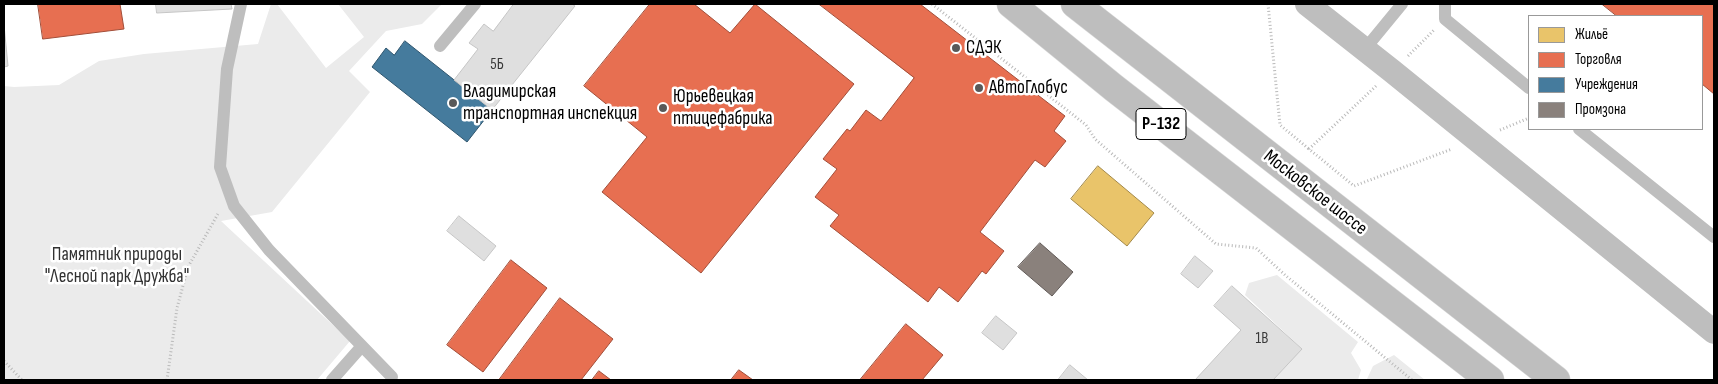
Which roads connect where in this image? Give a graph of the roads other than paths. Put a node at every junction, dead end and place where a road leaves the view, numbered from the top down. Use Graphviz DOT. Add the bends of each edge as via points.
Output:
graph roads {
  1 [pos="241,4"];
  2 [pos="476,4"];
  3 [pos="1011,4"];
  4 [pos="1075,4"];
  5 [pos="1306,4"];
  6 [pos="1402,4"];
  7 [pos="1445,4"];
  8 [pos="440,46"];
  9 [pos="1365,49"];
  10 [pos="1528,87"];
  11 [pos="1581,130"];
  12 [pos="1714,237"];
  13 [pos="1714,332"];
  14 [pos="362,346"];
  15 [pos="392,377"];
  16 [pos="332,380"];
  17 [pos="1490,380"];
  18 [pos="1556,380"];
  1 -- 14 [label="lane" via="227,68 220,167 234,206 269,250"];
  2 -- 8 [label="lane"];
  3 -- 17 [label="highway, Р-132"];
  4 -- 18 [label="highway, Московское шоссе / Р-132"];
  5 -- 9 [label="street"];
  6 -- 9 [label="lane"];
  7 -- 10 [label="lane" via="1446,19"];
  9 -- 13 [label="street"];
  11 -- 12 [label="lane"];
  14 -- 15 [label="lane"];
  14 -- 16 [label="lane"];
}
